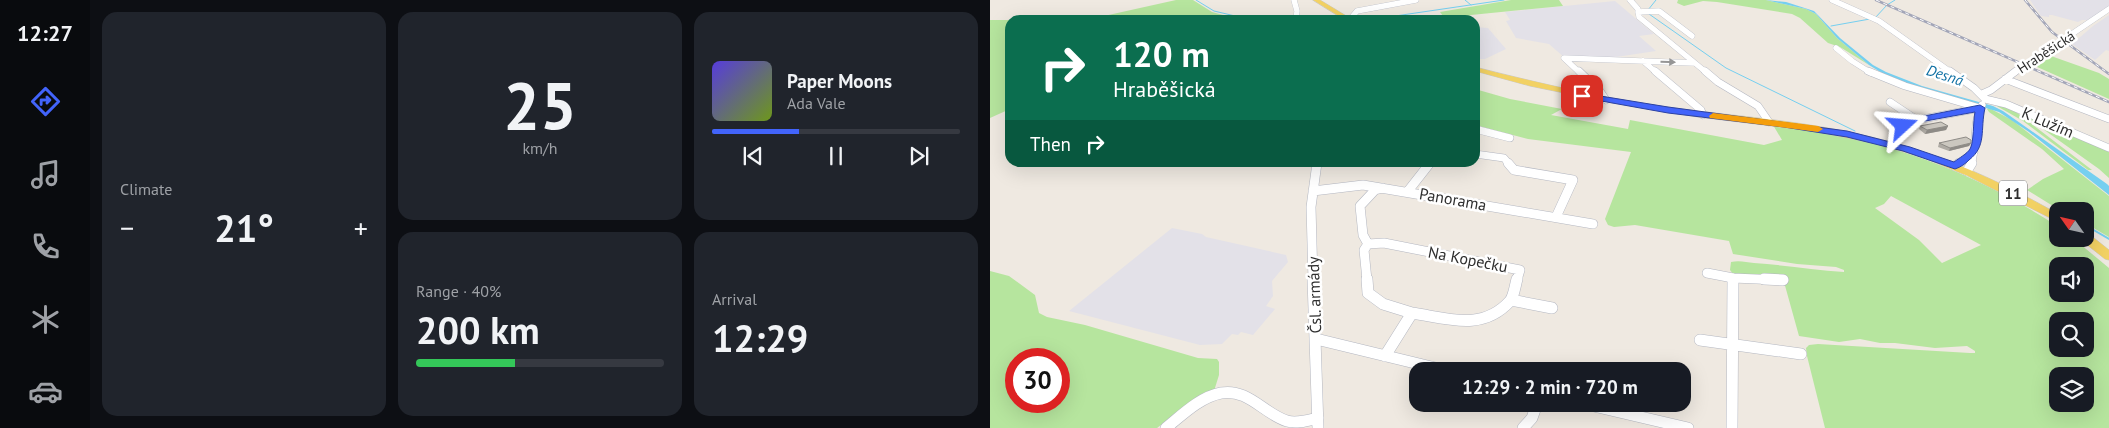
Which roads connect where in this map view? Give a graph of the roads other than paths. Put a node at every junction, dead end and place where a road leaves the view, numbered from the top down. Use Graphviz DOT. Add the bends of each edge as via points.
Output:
graph roads {
  1 [pos="1294,0"];
  2 [pos="1316,0"];
  3 [pos="1416,0"];
  4 [pos="1630,0"];
  5 [pos="1832,0"];
  6 [pos="2109,9"];
  7 [pos="1638,12"];
  8 [pos="1297,15"];
  9 [pos="1342,15"];
  10 [pos="1354,15"];
  11 [pos="1692,36"];
  12 [pos="1836,48"];
  13 [pos="1643,61"];
  14 [pos="1693,63"];
  15 [pos="1480,70"];
  16 [pos="2005,79"];
  17 [pos="1606,100"];
  18 [pos="1890,102"];
  19 [pos="1983,102"];
  20 [pos="1703,115"];
  21 [pos="1917,120"];
  22 [pos="2109,120"];
  23 [pos="1769,122"];
  24 [pos="1903,126"];
  25 [pos="1480,129"];
  26 [pos="1510,138"];
  27 [pos="2109,148"];
  28 [pos="1974,152"];
  29 [pos="1480,155"];
  30 [pos="1955,166"];
  31 [pos="1316,167"];
  32 [pos="1428,167"];
  33 [pos="1967,171"];
  34 [pos="1383,188"];
  35 [pos="1313,191"];
  36 [pos="1408,191"];
  37 [pos="2049,213"];
  38 [pos="1556,217"];
  39 [pos="1593,224"];
  40 [pos="1368,244"];
  41 [pos="2094,244"];
  42 [pos="2109,256"];
  43 [pos="1707,273"];
  44 [pos="1733,278"];
  45 [pos="1783,280"];
  46 [pos="1512,300"];
  47 [pos="1552,308"];
  48 [pos="1412,313"];
  49 [pos="1316,340"];
  50 [pos="1700,340"];
  51 [pos="1733,346"];
  52 [pos="1801,354"];
  53 [pos="1385,356"];
  54 [pos="1410,362"];
  55 [pos="1534,412"];
  56 [pos="1619,412"];
  57 [pos="1318,423"];
  58 [pos="1166,428"];
  59 [pos="1523,428"];
  60 [pos="1688,428"];
  61 [pos="1732,428"];
  1 -- 8 [label="street"];
  2 -- 9 [label="main road"];
  3 -- 10 [label="street" via="1357,11"];
  4 -- 7 [label="street"];
  5 -- 19 [label="street" via="1875,18"];
  6 -- 16 [label="street, Hraběšická"];
  7 -- 11 [label="street" via="1659,11"];
  7 -- 14 [label="street" via="1639,17"];
  12 -- 19 [label="street, K Lužím" via="1851,61 1896,84"];
  13 -- 14 [label="street, one-way"];
  13 -- 17 [label="street" via="1564,58"];
  13 -- 20 [label="street"];
  14 -- 23 [label="street" via="1758,106"];
  15 -- 17 [label="main road, 11"];
  16 -- 19 [label="street, Hraběšická" via="1989,92"];
  16 -- 22 [label="street"];
  17 -- 20 [label="main road, 11"];
  18 -- 21 [label="street"];
  19 -- 21 [label="street"];
  19 -- 27 [label="street, K Lužím" via="2014,108"];
  19 -- 28 [label="street"];
  20 -- 23 [label="main road, 11"];
  21 -- 24 [label="street"];
  23 -- 30 [label="main road, 11" via="1867,138"];
  25 -- 26 [label="street"];
  28 -- 30 [label="street"];
  28 -- 33 [label="street"];
  29 -- 38 [label="street" via="1504,158 1514,170 1575,176"];
  30 -- 33 [label="main road, 11"];
  31 -- 35 [label="street, Čsl. armády"];
  32 -- 36 [label="street"];
  33 -- 37 [label="main road, 11"];
  34 -- 35 [label="street, Panorama" via="1363,185"];
  34 -- 36 [label="street, Panorama"];
  34 -- 40 [label="street, Na Kopečku" via="1375,190 1360,206 1363,235"];
  35 -- 49 [label="street, Čsl. armády"];
  36 -- 38 [label="street, Panorama"];
  38 -- 39 [label="street, Panorama"];
  40 -- 46 [label="street, Na Kopečku" via="1384,243 1520,270"];
  40 -- 48 [label="street, Na Kopečku" via="1364,250 1368,293 1383,304"];
  41 -- 42 [label="main road"];
  43 -- 44 [label="street"];
  44 -- 45 [label="street"];
  44 -- 51 [label="street"];
  46 -- 47 [label="street"];
  46 -- 48 [label="street, Na Kopečku" via="1490,316 1471,322"];
  48 -- 53 [label="street"];
  49 -- 53 [label="street"];
  49 -- 57 [label="street, Čsl. armády"];
  50 -- 51 [label="street"];
  51 -- 52 [label="street"];
  51 -- 61 [label="street"];
  53 -- 54 [label="street"];
  55 -- 59 [label="street"];
  56 -- 60 [label="street"];
  57 -- 58 [label="street" via="1288,421 1232,392 1199,402"];
}
